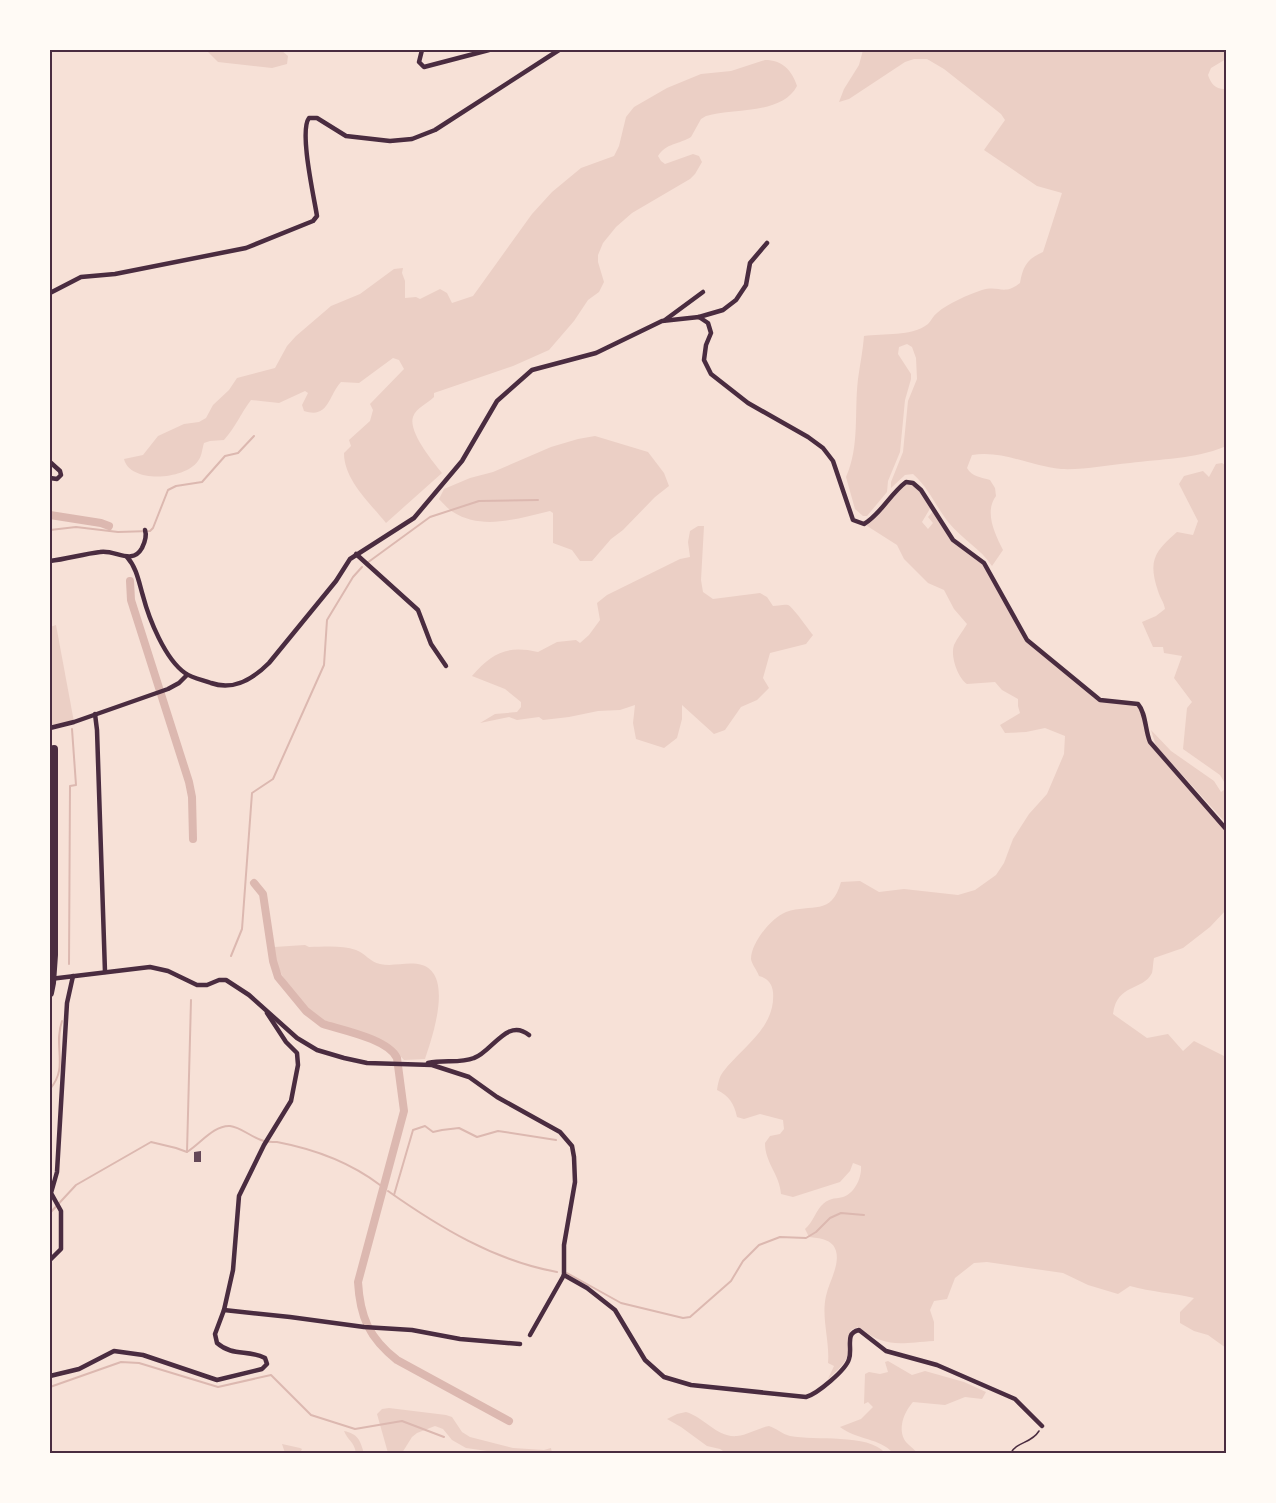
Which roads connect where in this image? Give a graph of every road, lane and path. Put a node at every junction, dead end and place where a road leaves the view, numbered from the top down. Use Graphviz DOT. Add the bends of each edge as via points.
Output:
graph roads {
  1 [pos="422,50"];
  2 [pos="489,50"];
  3 [pos="557,50"];
  4 [pos="767,243"];
  5 [pos="703,292"];
  6 [pos="50,293"];
  7 [pos="699,317"];
  8 [pos="662,321"];
  9 [pos="50,462"];
  10 [pos="50,478"];
  11 [pos="146,532"];
  12 [pos="356,554"];
  13 [pos="127,558"];
  14 [pos="50,561"];
  15 [pos="446,666"];
  16 [pos="188,675"];
  17 [pos="95,714"];
  18 [pos="50,728"];
  19 [pos="54,749"];
  20 [pos="1227,829"];
  21 [pos="105,972"];
  22 [pos="73,976"];
  23 [pos="50,979"];
  24 [pos="50,993"];
  25 [pos="264,1008"];
  26 [pos="529,1035"];
  27 [pos="426,1064"];
  28 [pos="50,1260"];
  29 [pos="564,1275"];
  30 [pos="224,1310"];
  31 [pos="530,1335"];
  32 [pos="520,1344"];
  33 [pos="50,1376"];
  34 [pos="1040,1428"];
  35 [pos="1010,1454"];
  1 -- 2 [label="street" via="419,62 424,68"];
  3 -- 6 [label="street" via="435,130 412,140 346,136 317,118 309,118 305,123 317,216 313,221 246,248 81,278"];
  4 -- 7 [label="street" via="750,263 746,285 736,300 723,310"];
  5 -- 8 [label="street"];
  7 -- 8 [label="street"];
  7 -- 20 [label="street" via="708,322 711,333 704,360 711,374 748,403 823,448 833,461 854,520 864,524 897,490 913,483 953,540 984,563 1027,640 1100,700 1138,704 1150,742"];
  8 -- 12 [label="street" via="596,352 532,370 497,401 462,461 414,518"];
  9 -- 10 [label="street" via="61,476"];
  11 -- 13 [label="street" via="139,553"];
  12 -- 15 [label="street" via="418,610 431,644"];
  12 -- 16 [label="street" via="260,672 249,680 229,686"];
  13 -- 14 [label="street" via="103,551"];
  13 -- 16 [label="street" via="138,576 157,634 178,667"];
  16 -- 17 [label="street" via="168,689"];
  17 -- 18 [label="street"];
  17 -- 21 [label="street"];
  19 -- 24 [label="main road" via="54,955"];
  21 -- 22 [label="street"];
  21 -- 25 [label="street" via="150,967 196,985 226,980"];
  22 -- 23 [label="street"];
  22 -- 28 [label="street" via="67,1003 57,1172 51,1193 62,1220 62,1250"];
  25 -- 27 [label="street" via="316,1050 354,1061"];
  25 -- 30 [label="street" via="297,1053 298,1065 291,1101 239,1196 233,1270"];
  26 -- 27 [label="street" via="513,1031 501,1036 477,1058"];
  27 -- 29 [label="street" via="469,1077 569,1141 575,1174 564,1245"];
  29 -- 31 [label="street"];
  29 -- 34 [label="street" via="615,1310 645,1360 669,1380 806,1396 820,1390 846,1364 850,1336 859,1330 886,1351 937,1365 1015,1399"];
  30 -- 32 [label="street"];
  30 -- 33 [label="street" via="215,1334 217,1343 235,1353 260,1355 267,1361 262,1369 217,1380 143,1355 114,1351 79,1369"];
  34 -- 35 [label="path" via="1034,1438 1016,1445"];
}
